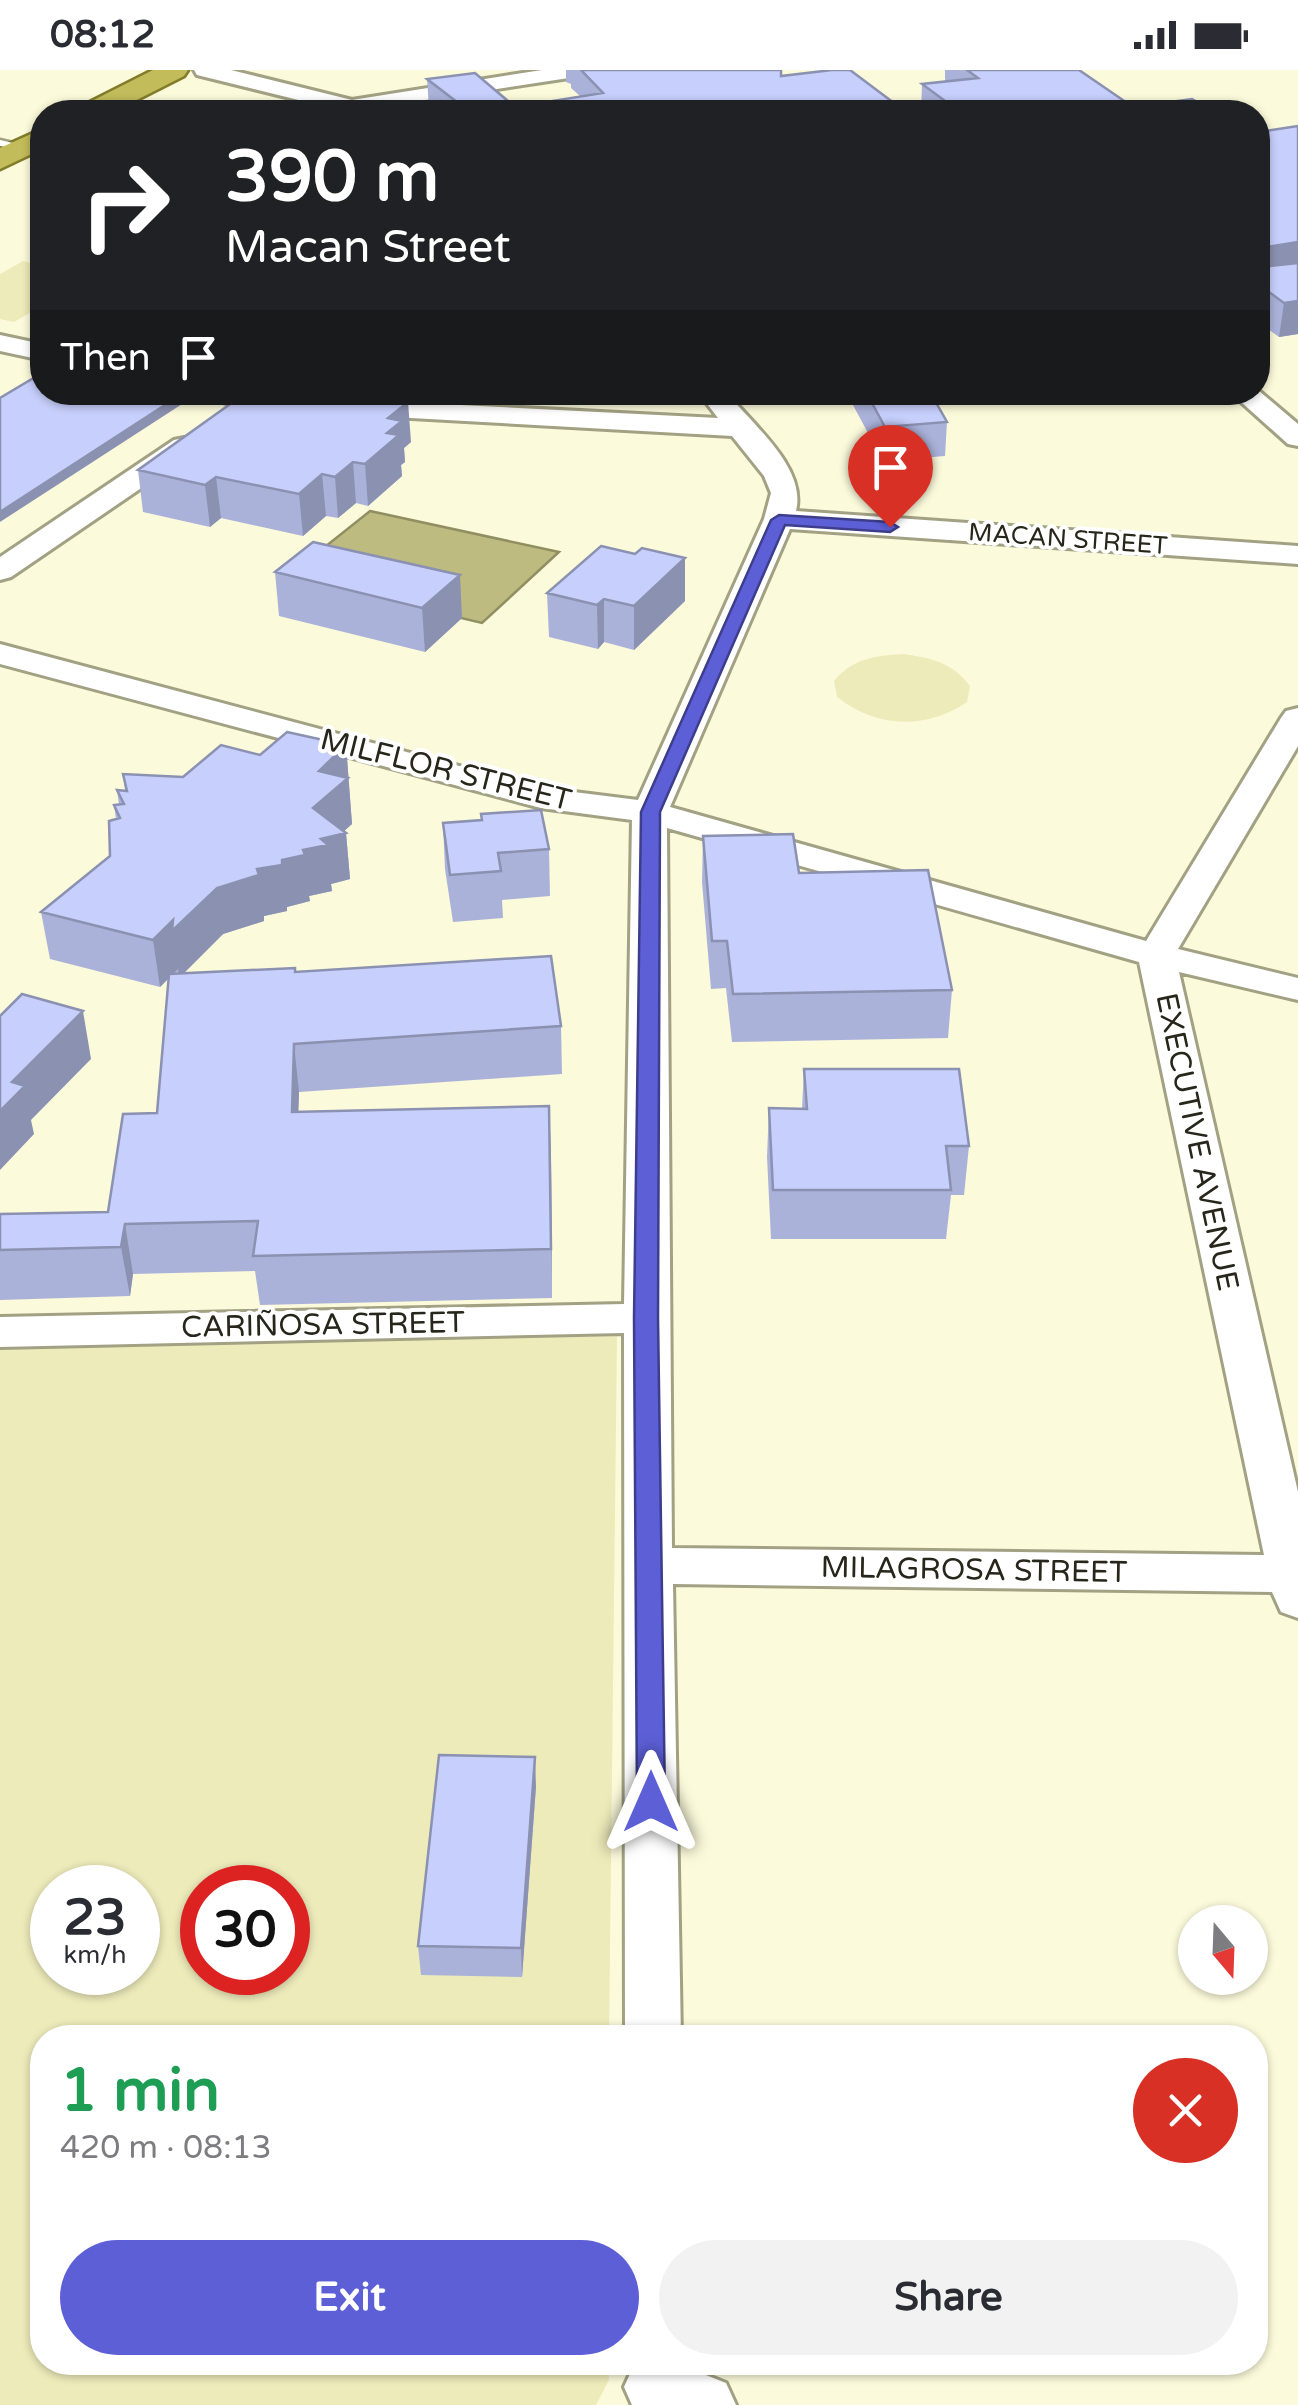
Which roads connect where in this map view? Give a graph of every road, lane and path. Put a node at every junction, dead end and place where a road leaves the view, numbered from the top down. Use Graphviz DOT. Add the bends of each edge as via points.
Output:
graph roads {
  1 [pos="174,70"];
  2 [pos="205,70"];
  3 [pos="466,70"];
  4 [pos="582,70"];
  5 [pos="319,80"];
  6 [pos="115,100"];
  7 [pos="318,100"];
  8 [pos="344,100"];
  9 [pos="412,100"];
  10 [pos="0,342"];
  11 [pos="30,349"];
  12 [pos="239,405"];
  13 [pos="338,405"];
  14 [pos="721,405"];
  15 [pos="1259,405"];
  16 [pos="213,416"];
  17 [pos="740,428"];
  18 [pos="1298,438"];
  19 [pos="779,520"];
  20 [pos="1298,554"];
  21 [pos="0,571"];
  22 [pos="0,654"];
  23 [pos="1298,718"];
  24 [pos="650,812"];
  25 [pos="1156,955"];
  26 [pos="1298,989"];
  27 [pos="646,1318"];
  28 [pos="0,1332"];
  29 [pos="649,1566"];
  30 [pos="1296,1582"];
  31 [pos="653,2025"];
  1 -- 6 [label="highway"];
  2 -- 7 [label="street"];
  3 -- 5 [label="street"];
  4 -- 9 [label="street"];
  5 -- 8 [label="street"];
  10 -- 11 [label="street"];
  12 -- 16 [label="street"];
  13 -- 17 [label="street"];
  14 -- 17 [label="street"];
  15 -- 18 [label="street"];
  16 -- 21 [label="street"];
  17 -- 19 [label="street" via="784,485"];
  19 -- 20 [label="street, MACAN STREET"];
  19 -- 24 [label="street"];
  22 -- 24 [label="street, MILFLOR STREET" via="541,798"];
  23 -- 25 [label="street, EXECUTIVE AVENUE"];
  24 -- 25 [label="street, MILFLOR STREET"];
  24 -- 27 [label="street"];
  25 -- 26 [label="street, MILFLOR STREET"];
  25 -- 30 [label="street, EXECUTIVE AVENUE"];
  27 -- 28 [label="street, CARIÑOSA STREET"];
  27 -- 29 [label="street"];
  29 -- 30 [label="street, MILAGROSA STREET"];
  29 -- 31 [label="street"];
}
